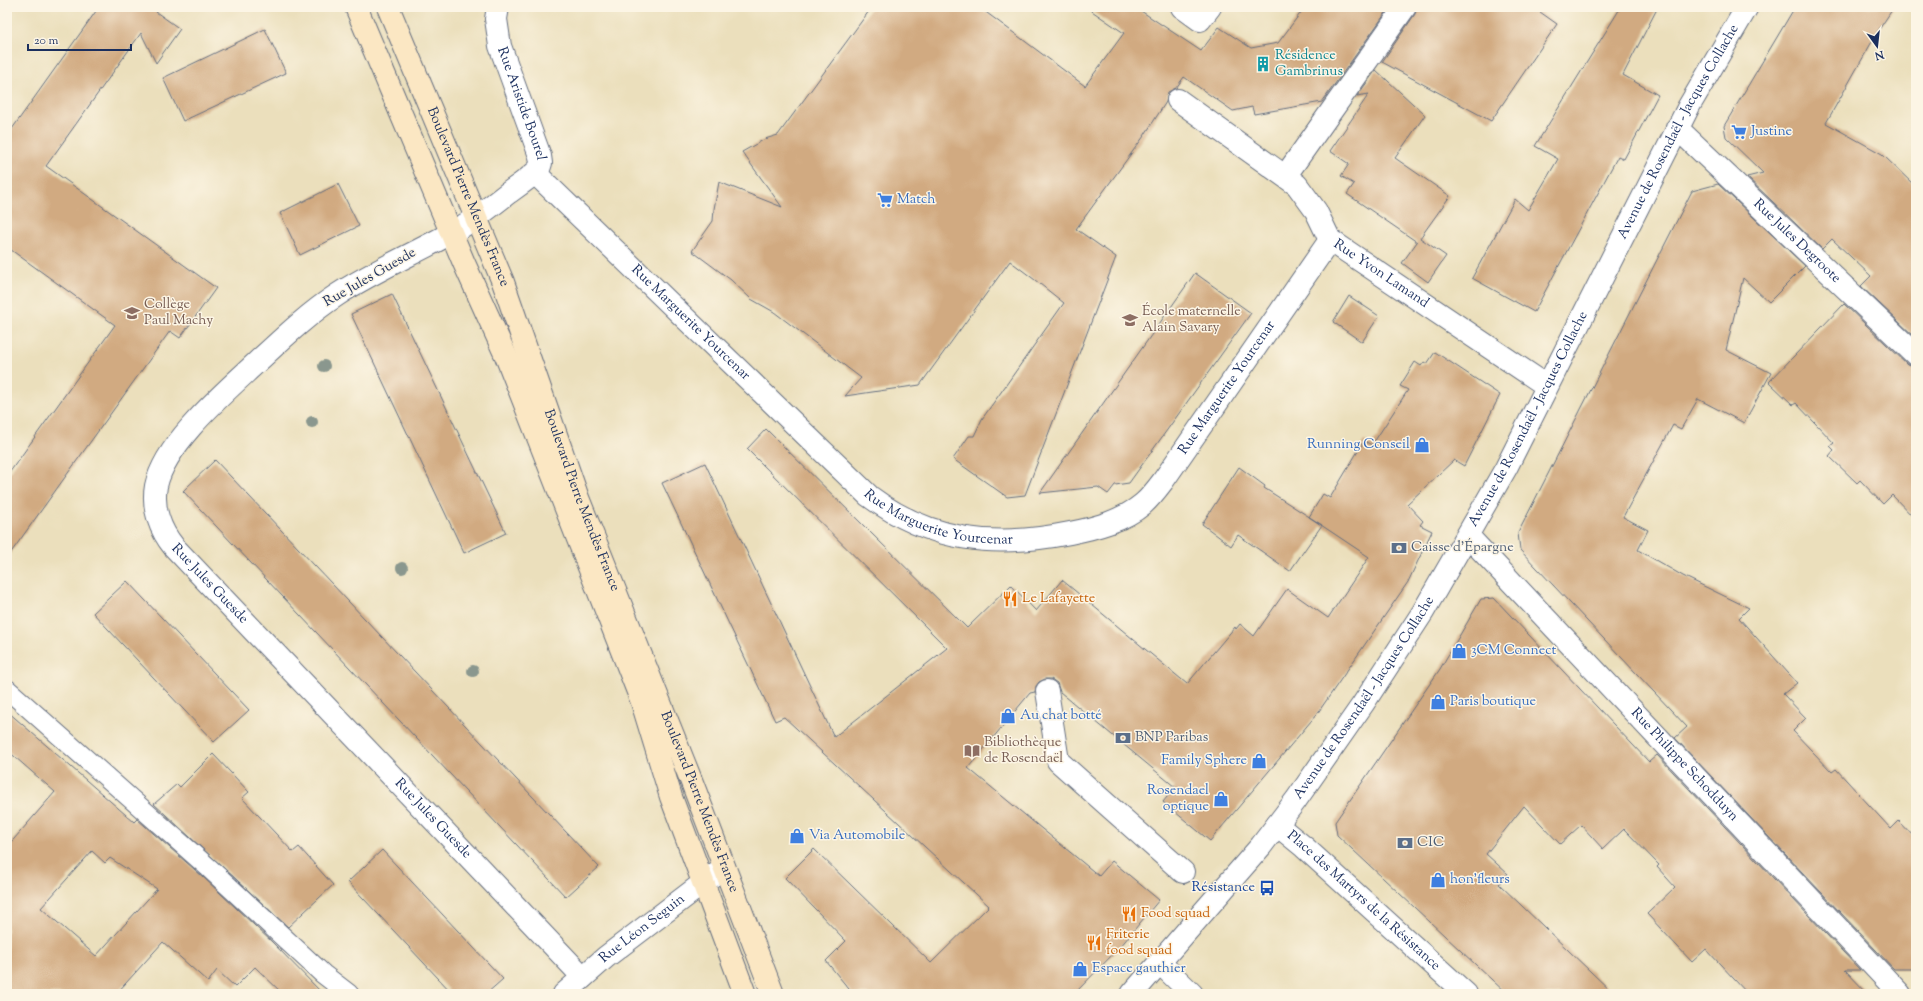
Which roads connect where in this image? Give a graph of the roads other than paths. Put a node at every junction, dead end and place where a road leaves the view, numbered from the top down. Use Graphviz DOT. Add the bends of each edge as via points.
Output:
graph roads {
  1 [pos="356,7"];
  2 [pos="388,7"];
  3 [pos="498,7"];
  4 [pos="1182,7"];
  5 [pos="1210,7"];
  6 [pos="1405,7"];
  7 [pos="1747,7"];
  8 [pos="1178,100"];
  9 [pos="1677,128"];
  10 [pos="535,173"];
  11 [pos="1286,175"];
  12 [pos="476,218"];
  13 [pos="452,233"];
  14 [pos="1330,240"];
  15 [pos="1916,355"];
  16 [pos="1547,386"];
  17 [pos="1468,536"];
  18 [pos="7,689"];
  19 [pos="1047,690"];
  20 [pos="1277,825"];
  21 [pos="724,867"];
  22 [pos="1183,872"];
  23 [pos="702,882"];
  24 [pos="733,958"];
  25 [pos="1160,963"];
  26 [pos="583,977"];
  27 [pos="349,994"];
  28 [pos="564,994"];
  29 [pos="745,994"];
  30 [pos="751,994"];
  31 [pos="773,994"];
  32 [pos="1132,994"];
  33 [pos="1192,994"];
  34 [pos="1466,994"];
  35 [pos="1900,994"];
  1 -- 13 [label="main road, Boulevard Pierre Mendès France"];
  2 -- 12 [label="main road, Boulevard Pierre Mendès France"];
  3 -- 10 [label="street, Rue Aristide Bourel" via="496,19 500,46 541,160 541,166"];
  4 -- 5 [label="street" via="1200,20"];
  6 -- 11 [label="street"];
  7 -- 9 [label="street, Avenue de Rosendaël - Jacques Collache"];
  8 -- 11 [label="street, Rue Yvon Lamand"];
  9 -- 15 [label="street, Rue Jules Degroote"];
  9 -- 16 [label="street, Avenue de Rosendaël - Jacques Collache"];
  10 -- 12 [label="street, Rue Aristide Bourel"];
  10 -- 14 [label="street, Rue Marguerite Yourcenar" via="858,486 892,512 922,527 969,539 1038,539 1114,521 1143,504 1163,482"];
  11 -- 14 [label="street, Rue Yvon Lamand" via="1307,196"];
  12 -- 13 [label="street, Rue Jules Guesde"];
  12 -- 21 [label="main road, Boulevard Pierre Mendès France" via="503,282 578,498"];
  13 -- 23 [label="main road, Boulevard Pierre Mendès France" via="498,336 640,696 671,797"];
  13 -- 26 [label="street, Rue Jules Guesde" via="354,284 324,304 201,415 174,449 160,474 156,486 156,513 160,526 174,547"];
  14 -- 16 [label="street, Rue Yvon Lamand"];
  16 -- 17 [label="street, Avenue de Rosendaël - Jacques Collache"];
  17 -- 20 [label="street, Avenue de Rosendaël - Jacques Collache" via="1423,612 1363,704"];
  17 -- 35 [label="street, Rue Philippe Schodduyn"];
  18 -- 27 [label="lane" via="209,868 323,974"];
  19 -- 22 [label="street" via="1058,761"];
  20 -- 25 [label="street, Avenue de Rosendaël - Jacques Collache"];
  20 -- 34 [label="street, Place des Martyrs de la Résistance" via="1316,857"];
  21 -- 23 [label="street, Rue Léon Seguin"];
  21 -- 31 [label="main road, Boulevard Pierre Mendès France"];
  23 -- 24 [label="main road, Boulevard Pierre Mendès France"];
  23 -- 26 [label="street, Rue Léon Seguin"];
  24 -- 29 [label="main road, Boulevard Pierre Mendès France"];
  24 -- 30 [label="main road, Boulevard Pierre Mendès France"];
  25 -- 32 [label="street, Avenue de Rosendaël - Jacques Collache"];
  25 -- 33 [label="street"];
  26 -- 28 [label="street, Rue Léon Seguin"];
}
